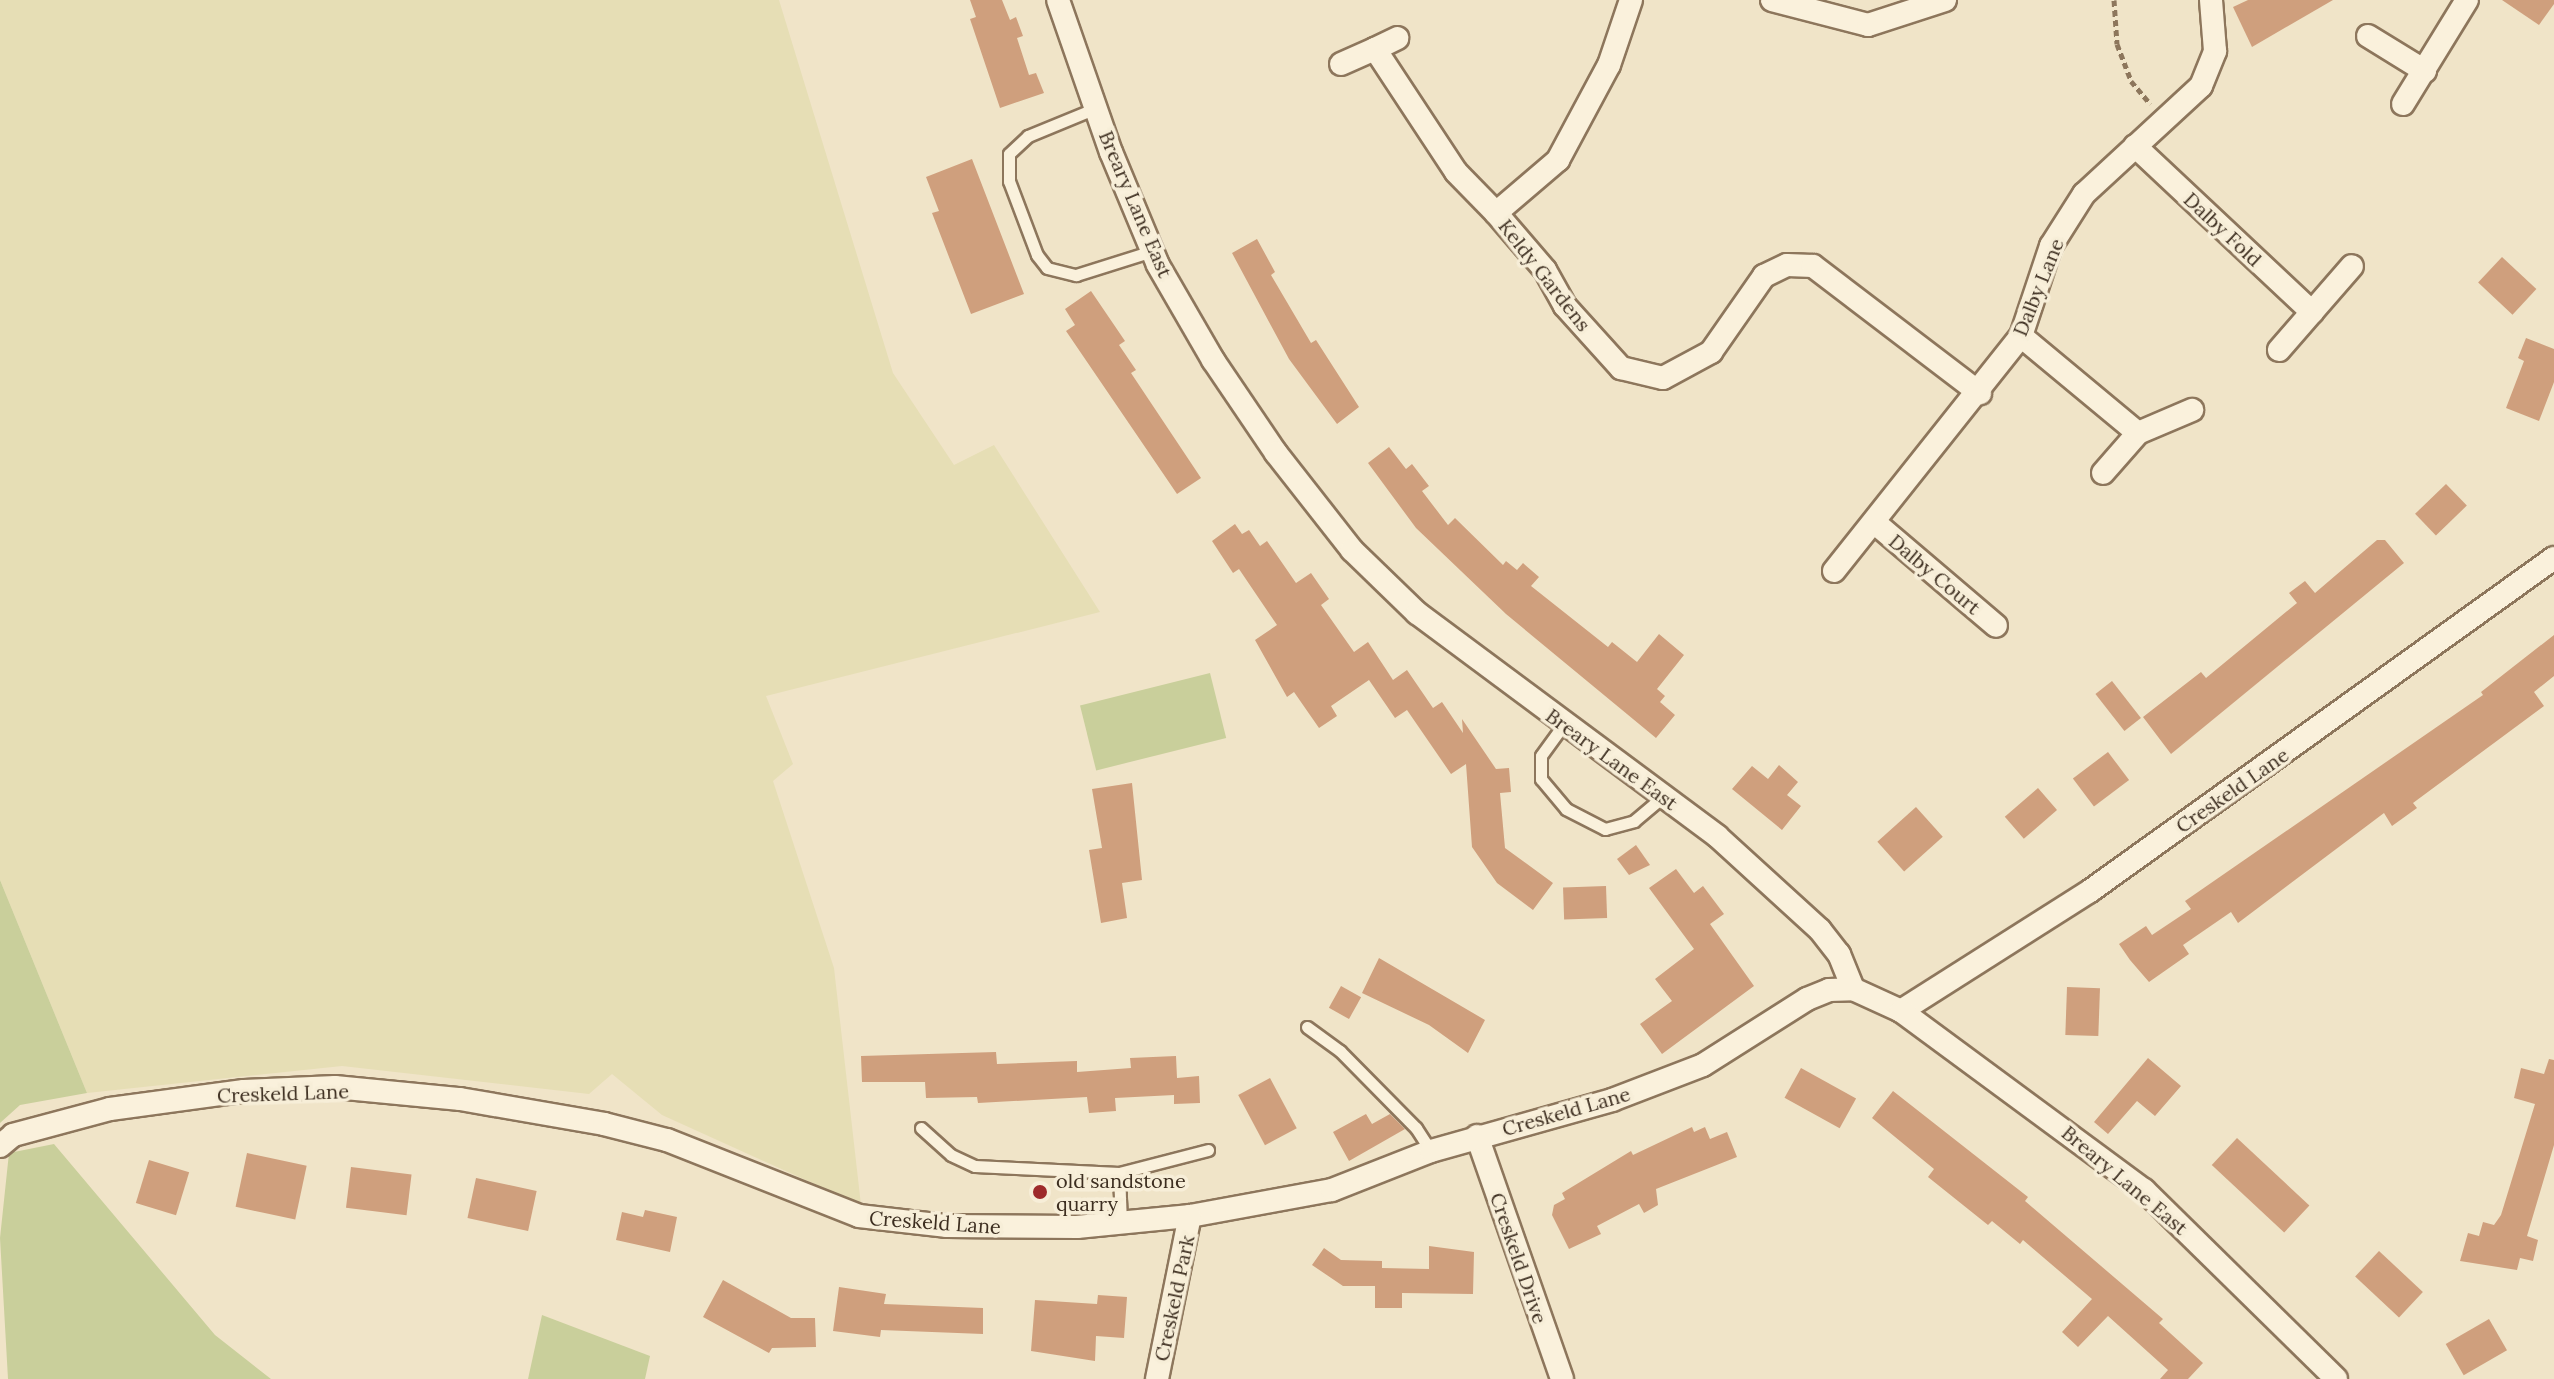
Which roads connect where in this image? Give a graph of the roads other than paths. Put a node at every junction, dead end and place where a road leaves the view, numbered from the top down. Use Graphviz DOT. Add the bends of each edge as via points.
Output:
graph roads {
  1 [pos="1058,0"];
  2 [pos="1631,0"];
  3 [pos="1772,0"];
  4 [pos="1945,0"];
  5 [pos="2211,0"];
  6 [pos="2467,0"];
  7 [pos="2368,36"];
  8 [pos="1398,38"];
  9 [pos="1375,49"];
  10 [pos="1341,64"];
  11 [pos="2425,71"];
  12 [pos="2403,104"];
  13 [pos="1096,108"];
  14 [pos="2135,146"];
  15 [pos="1496,213"];
  16 [pos="1152,251"];
  17 [pos="2352,266"];
  18 [pos="2312,312"];
  19 [pos="2021,336"];
  20 [pos="2279,350"];
  21 [pos="1980,393"];
  22 [pos="2192,410"];
  23 [pos="2138,433"];
  24 [pos="2103,473"];
  25 [pos="1874,522"];
  26 [pos="2554,558"];
  27 [pos="1834,571"];
  28 [pos="1996,626"];
  29 [pos="1564,724"];
  30 [pos="1663,797"];
  31 [pos="1853,989"];
  32 [pos="1901,1011"];
  33 [pos="1307,1027"];
  34 [pos="921,1128"];
  35 [pos="1477,1136"];
  36 [pos="0,1146"];
  37 [pos="1208,1150"];
  38 [pos="1431,1151"];
  39 [pos="1119,1173"];
  40 [pos="1190,1216"];
  41 [pos="1121,1223"];
  42 [pos="2324,1375"];
  43 [pos="1157,1379"];
  44 [pos="1562,1379"];
  1 -- 13 [label="street, Breary Lane East"];
  2 -- 15 [label="street" via="1609,65 1558,160"];
  3 -- 4 [label="street" via="1868,25"];
  5 -- 14 [label="street, Dalby Lane" via="2215,51 2201,86"];
  6 -- 11 [label="street"];
  7 -- 11 [label="street"];
  8 -- 9 [label="street"];
  9 -- 10 [label="street"];
  9 -- 15 [label="street, Keldy Gardens" via="1456,172"];
  11 -- 12 [label="street"];
  13 -- 16 [label="street, Breary Lane East"];
  13 -- 16 [label="lane" via="1028,136 1009,154 1005,168 1037,255 1047,268 1076,275"];
  14 -- 18 [label="street, Dalby Fold"];
  14 -- 19 [label="street, Dalby Lane" via="2084,194 2051,246"];
  15 -- 21 [label="street, Keldy Gardens" via="1545,270 1565,306 1621,368 1663,378 1711,352 1764,276 1787,265 1813,266"];
  16 -- 29 [label="street, Breary Lane East" via="1213,360 1276,453 1352,550 1417,613"];
  17 -- 18 [label="street"];
  18 -- 20 [label="street"];
  19 -- 21 [label="street, Dalby Lane"];
  19 -- 23 [label="street"];
  21 -- 25 [label="street, Dalby Lane"];
  22 -- 23 [label="street"];
  23 -- 24 [label="street"];
  25 -- 27 [label="street, Dalby Lane"];
  25 -- 28 [label="street, Dalby Court"];
  26 -- 32 [label="street, Creskeld Lane" via="2090,891"];
  29 -- 30 [label="street, Breary Lane East"];
  29 -- 30 [label="lane" via="1541,756 1541,779 1566,809 1605,829 1634,821"];
  30 -- 31 [label="street, Breary Lane East" via="1717,836 1800,910 1839,954"];
  31 -- 32 [label="street, Breary Lane East"];
  31 -- 35 [label="street, Creskeld Lane" via="1829,990 1807,999 1703,1065 1612,1100"];
  32 -- 42 [label="street, Breary Lane East" via="2144,1190"];
  33 -- 38 [label="lane" via="1340,1051 1416,1128"];
  34 -- 39 [label="lane" via="951,1155 975,1166"];
  35 -- 38 [label="street, Creskeld Lane"];
  35 -- 44 [label="street, Creskeld Drive"];
  36 -- 41 [label="street, Creskeld Lane" via="37,1127 110,1109 244,1091 335,1087 460,1099 604,1124 667,1140 859,1216 1023,1228"];
  37 -- 39 [label="lane"];
  38 -- 40 [label="street, Creskeld Lane" via="1332,1190"];
  39 -- 41 [label="lane"];
  40 -- 41 [label="street, Creskeld Lane"];
  40 -- 43 [label="street, Creskeld Park"];
}
